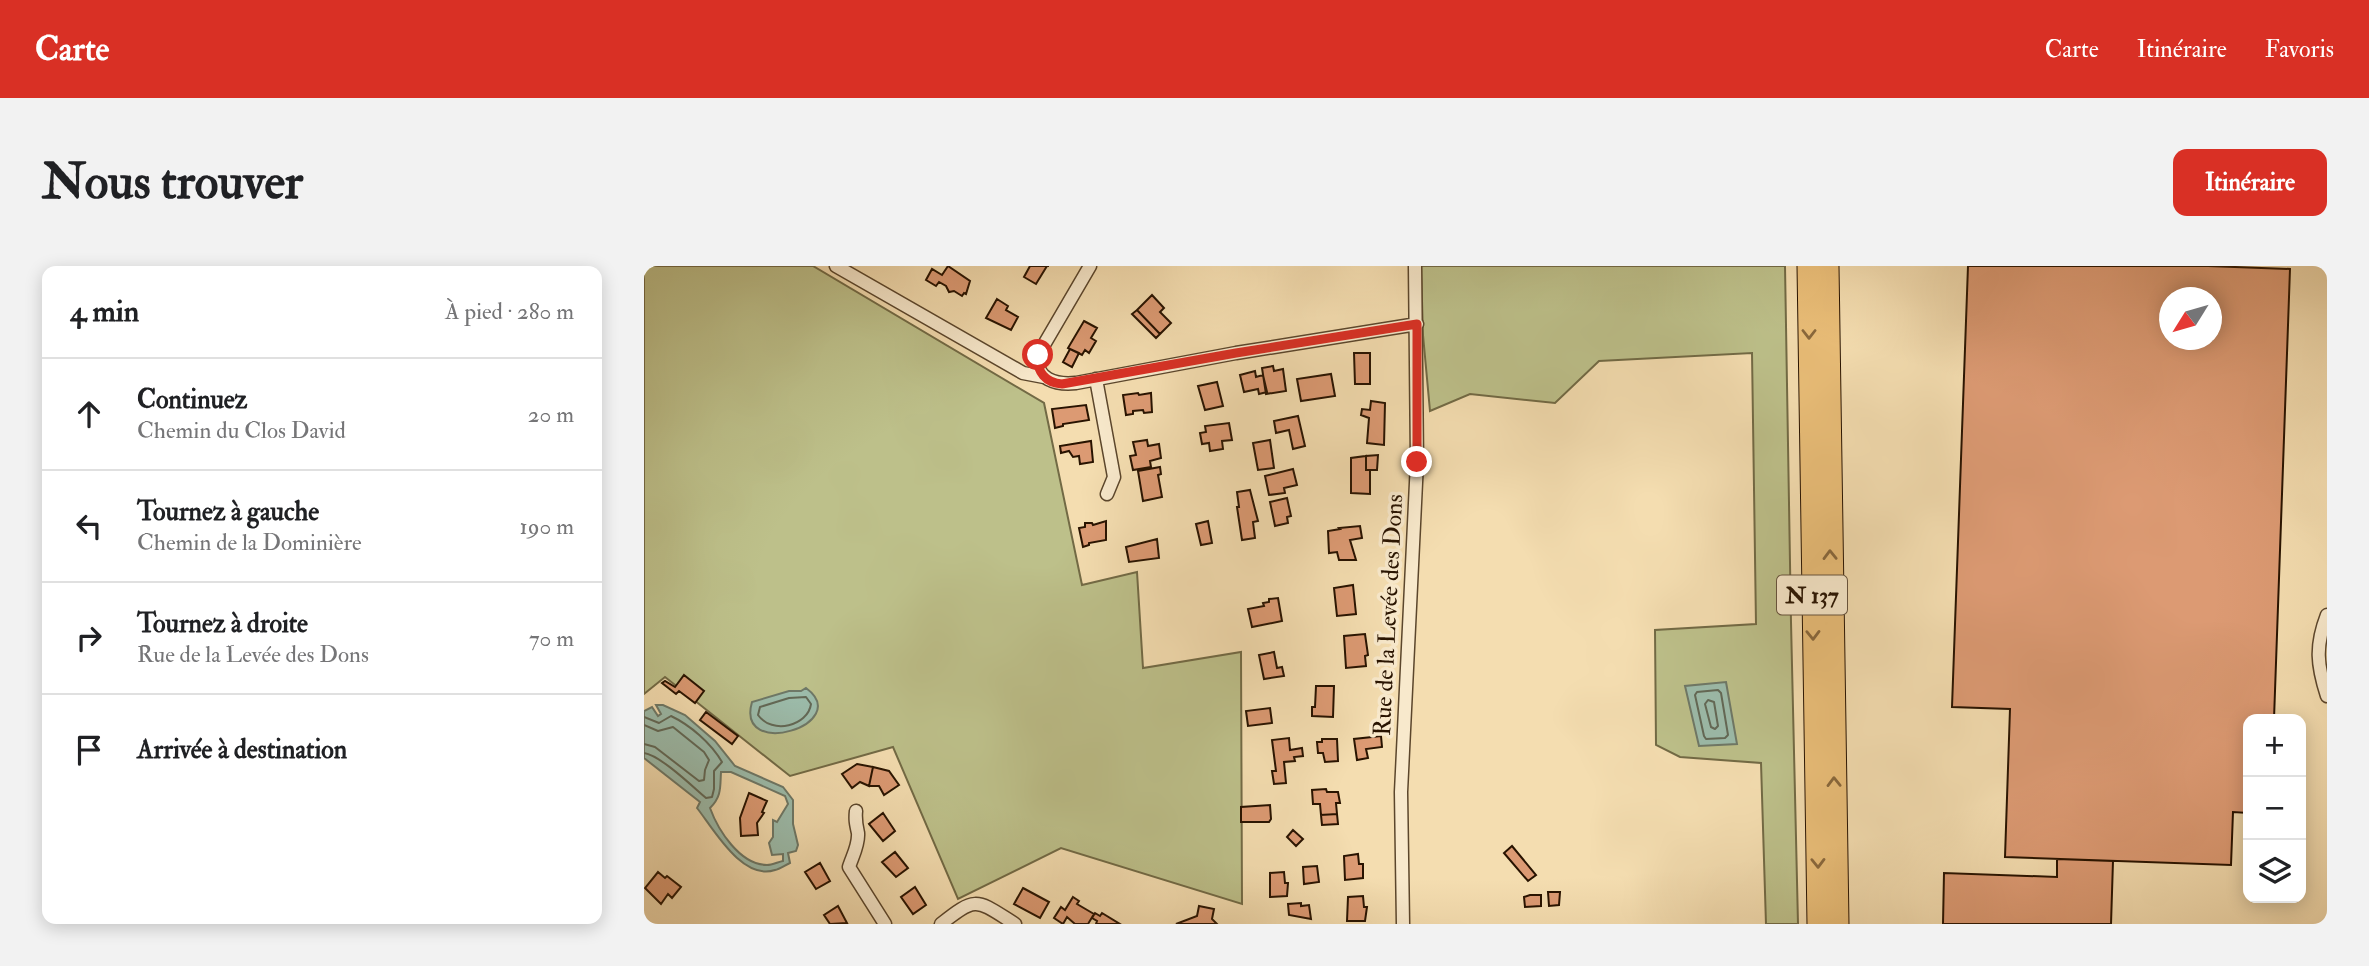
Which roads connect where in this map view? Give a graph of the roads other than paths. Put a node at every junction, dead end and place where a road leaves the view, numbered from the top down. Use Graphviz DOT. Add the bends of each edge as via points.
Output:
graph roads {
  1 [pos="836,266"];
  2 [pos="1090,266"];
  3 [pos="1415,266"];
  4 [pos="1809,266"];
  5 [pos="1827,266"];
  6 [pos="1417,324"];
  7 [pos="1044,377"];
  8 [pos="1096,379"];
  9 [pos="1107,494"];
  10 [pos="2327,615"];
  11 [pos="2327,696"];
  12 [pos="856,811"];
  13 [pos="885,924"];
  14 [pos="941,924"];
  15 [pos="1015,924"];
  16 [pos="1404,924"];
  17 [pos="1819,924"];
  18 [pos="1837,924"];
  1 -- 7 [label="street" via="1023,373"];
  2 -- 7 [label="street" via="1038,355"];
  3 -- 6 [label="street, Rue de la Levée des Dons"];
  4 -- 17 [label="highway, N 137, one-way"];
  18 -- 5 [label="highway, N 137, one-way"];
  6 -- 8 [label="street"];
  6 -- 16 [label="street, Rue de la Levée des Dons" via="1417,462 1401,792"];
  7 -- 8 [label="street" via="1062,384"];
  8 -- 9 [label="street" via="1114,477"];
  10 -- 11 [label="street" via="2317,649"];
  12 -- 13 [label="street" via="857,845 849,867"];
  14 -- 15 [label="street" via="973,902"];
}
